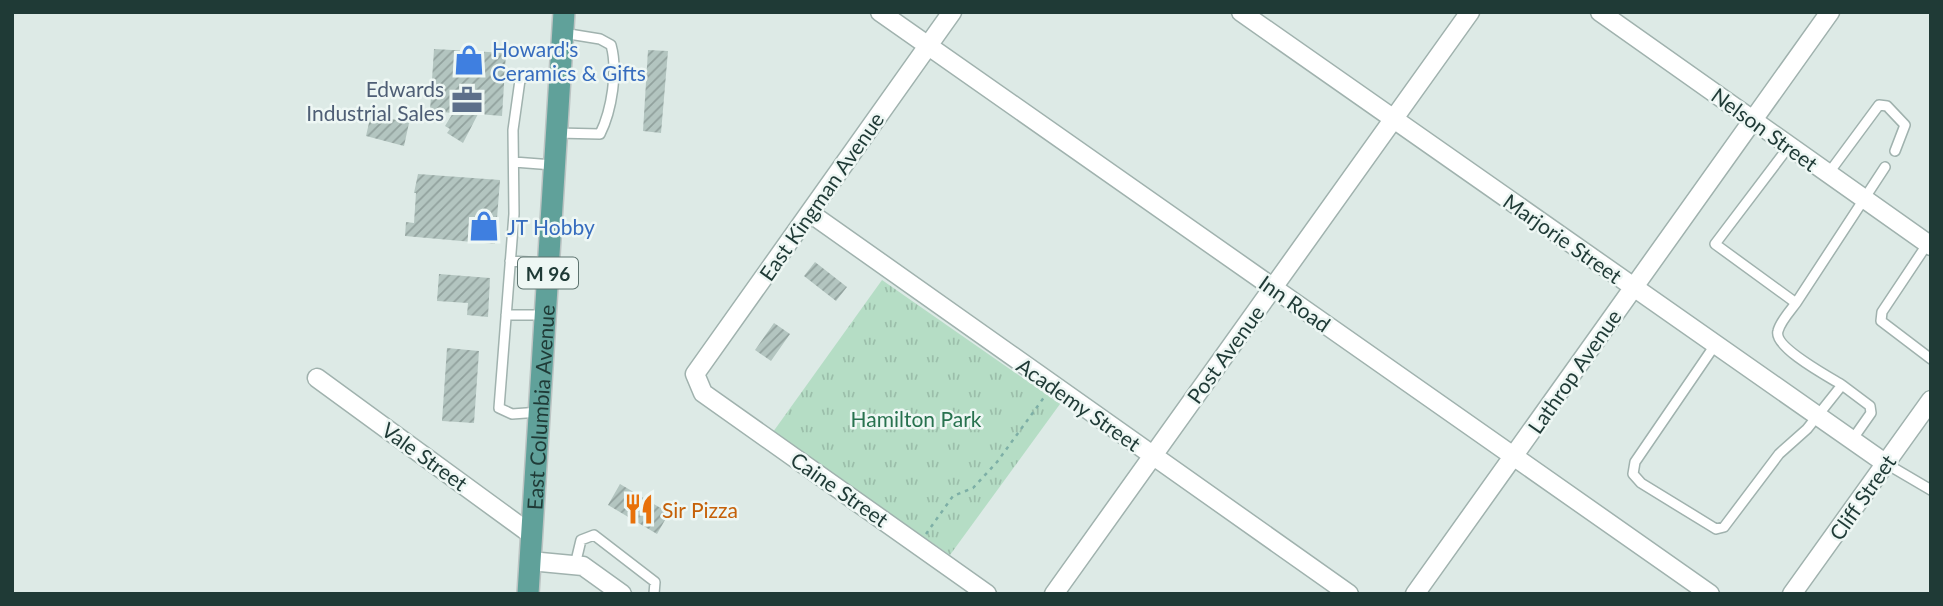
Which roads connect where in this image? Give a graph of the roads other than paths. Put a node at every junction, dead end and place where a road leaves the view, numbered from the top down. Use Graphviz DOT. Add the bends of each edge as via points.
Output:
graph roads {
  1 [pos="880,12"];
  2 [pos="952,12"];
  3 [pos="1241,12"];
  4 [pos="1470,12"];
  5 [pos="1600,12"];
  6 [pos="1830,12"];
  7 [pos="564,23"];
  8 [pos="928,45"];
  9 [pos="560,79"];
  10 [pos="1394,119"];
  11 [pos="1753,120"];
  12 [pos="557,133"];
  13 [pos="1790,145"];
  14 [pos="1895,151"];
  15 [pos="513,162"];
  16 [pos="555,166"];
  17 [pos="1885,167"];
  18 [pos="1828,174"];
  19 [pos="1865,200"];
  20 [pos="810,213"];
  21 [pos="1930,243"];
  22 [pos="510,261"];
  23 [pos="549,263"];
  24 [pos="1634,287"];
  25 [pos="1273,288"];
  26 [pos="1796,303"];
  27 [pos="506,315"];
  28 [pos="546,315"];
  29 [pos="1716,345"];
  30 [pos="1931,359"];
  31 [pos="317,378"];
  32 [pos="696,381"];
  33 [pos="1842,385"];
  34 [pos="1931,400"];
  35 [pos="540,412"];
  36 [pos="1818,415"];
  37 [pos="1852,440"];
  38 [pos="1514,454"];
  39 [pos="1153,456"];
  40 [pos="1885,463"];
  41 [pos="1931,490"];
  42 [pos="532,535"];
  43 [pos="530,561"];
  44 [pos="575,565"];
  45 [pos="528,594"];
  46 [pos="622,594"];
  47 [pos="654,594"];
  48 [pos="987,594"];
  49 [pos="1054,594"];
  50 [pos="1349,594"];
  51 [pos="1415,594"];
  52 [pos="1710,594"];
  53 [pos="1793,594"];
  1 -- 8 [label="street, Inn Road"];
  2 -- 8 [label="street, East Kingman Avenue"];
  3 -- 10 [label="street, Marjorie Street"];
  4 -- 10 [label="street, Post Avenue"];
  5 -- 11 [label="street, Nelson Street"];
  6 -- 11 [label="street, Lathrop Avenue"];
  7 -- 9 [label="main road, East Columbia Avenue / M 96"];
  7 -- 12 [label="lane" via="611,45 614,58 607,120 600,134"];
  8 -- 20 [label="street, East Kingman Avenue"];
  8 -- 25 [label="street, Inn Road"];
  9 -- 12 [label="main road, East Columbia Avenue / M 96"];
  9 -- 15 [label="lane" via="529,75 520,80"];
  10 -- 24 [label="street, Marjorie Street"];
  10 -- 25 [label="street, Post Avenue"];
  11 -- 13 [label="street, Nelson Street"];
  11 -- 24 [label="street, Lathrop Avenue"];
  12 -- 16 [label="main road, East Columbia Avenue / M 96"];
  13 -- 18 [label="street, Nelson Street"];
  13 -- 26 [label="lane" via="1715,244"];
  14 -- 18 [label="lane" via="1905,125 1887,106 1878,105"];
  15 -- 16 [label="lane"];
  15 -- 22 [label="lane"];
  16 -- 23 [label="main road, East Columbia Avenue / M 96"];
  17 -- 19 [label="lane"];
  18 -- 19 [label="street, Nelson Street"];
  19 -- 21 [label="street, Nelson Street"];
  19 -- 26 [label="lane"];
  20 -- 32 [label="street, East Kingman Avenue" via="698,367"];
  20 -- 39 [label="street, Academy Street"];
  21 -- 30 [label="lane" via="1882,312 1881,321"];
  22 -- 23 [label="lane"];
  22 -- 27 [label="lane"];
  23 -- 28 [label="main road, East Columbia Avenue / M 96"];
  24 -- 29 [label="street, Marjorie Street"];
  24 -- 38 [label="street, Lathrop Avenue"];
  25 -- 38 [label="street, Inn Road"];
  25 -- 39 [label="street, Post Avenue"];
  26 -- 33 [label="lane" via="1777,331 1778,339"];
  27 -- 28 [label="lane"];
  27 -- 35 [label="lane" via="499,408 512,414"];
  28 -- 35 [label="main road, East Columbia Avenue / M 96"];
  29 -- 36 [label="street, Marjorie Street"];
  29 -- 36 [label="lane" via="1635,462 1633,474 1641,483 1716,529 1724,527 1779,454"];
  31 -- 42 [label="street, Vale Street"];
  32 -- 48 [label="street, Caine Street" via="704,393"];
  33 -- 36 [label="lane"];
  33 -- 37 [label="lane" via="1870,406 1871,413"];
  34 -- 40 [label="street, Cliff Street"];
  35 -- 42 [label="main road, East Columbia Avenue / M 96"];
  36 -- 37 [label="street, Marjorie Street"];
  37 -- 40 [label="street, Marjorie Street"];
  38 -- 51 [label="street, Lathrop Avenue"];
  38 -- 52 [label="street, Inn Road"];
  39 -- 49 [label="street, Post Avenue"];
  39 -- 50 [label="street, Academy Street"];
  40 -- 41 [label="lane"];
  40 -- 53 [label="street, Cliff Street"];
  42 -- 43 [label="main road, East Columbia Avenue / M 96"];
  43 -- 44 [label="street"];
  43 -- 45 [label="main road, East Columbia Avenue / M 96"];
  44 -- 46 [label="street"];
  44 -- 47 [label="lane" via="581,540 594,535 655,582"];
}
